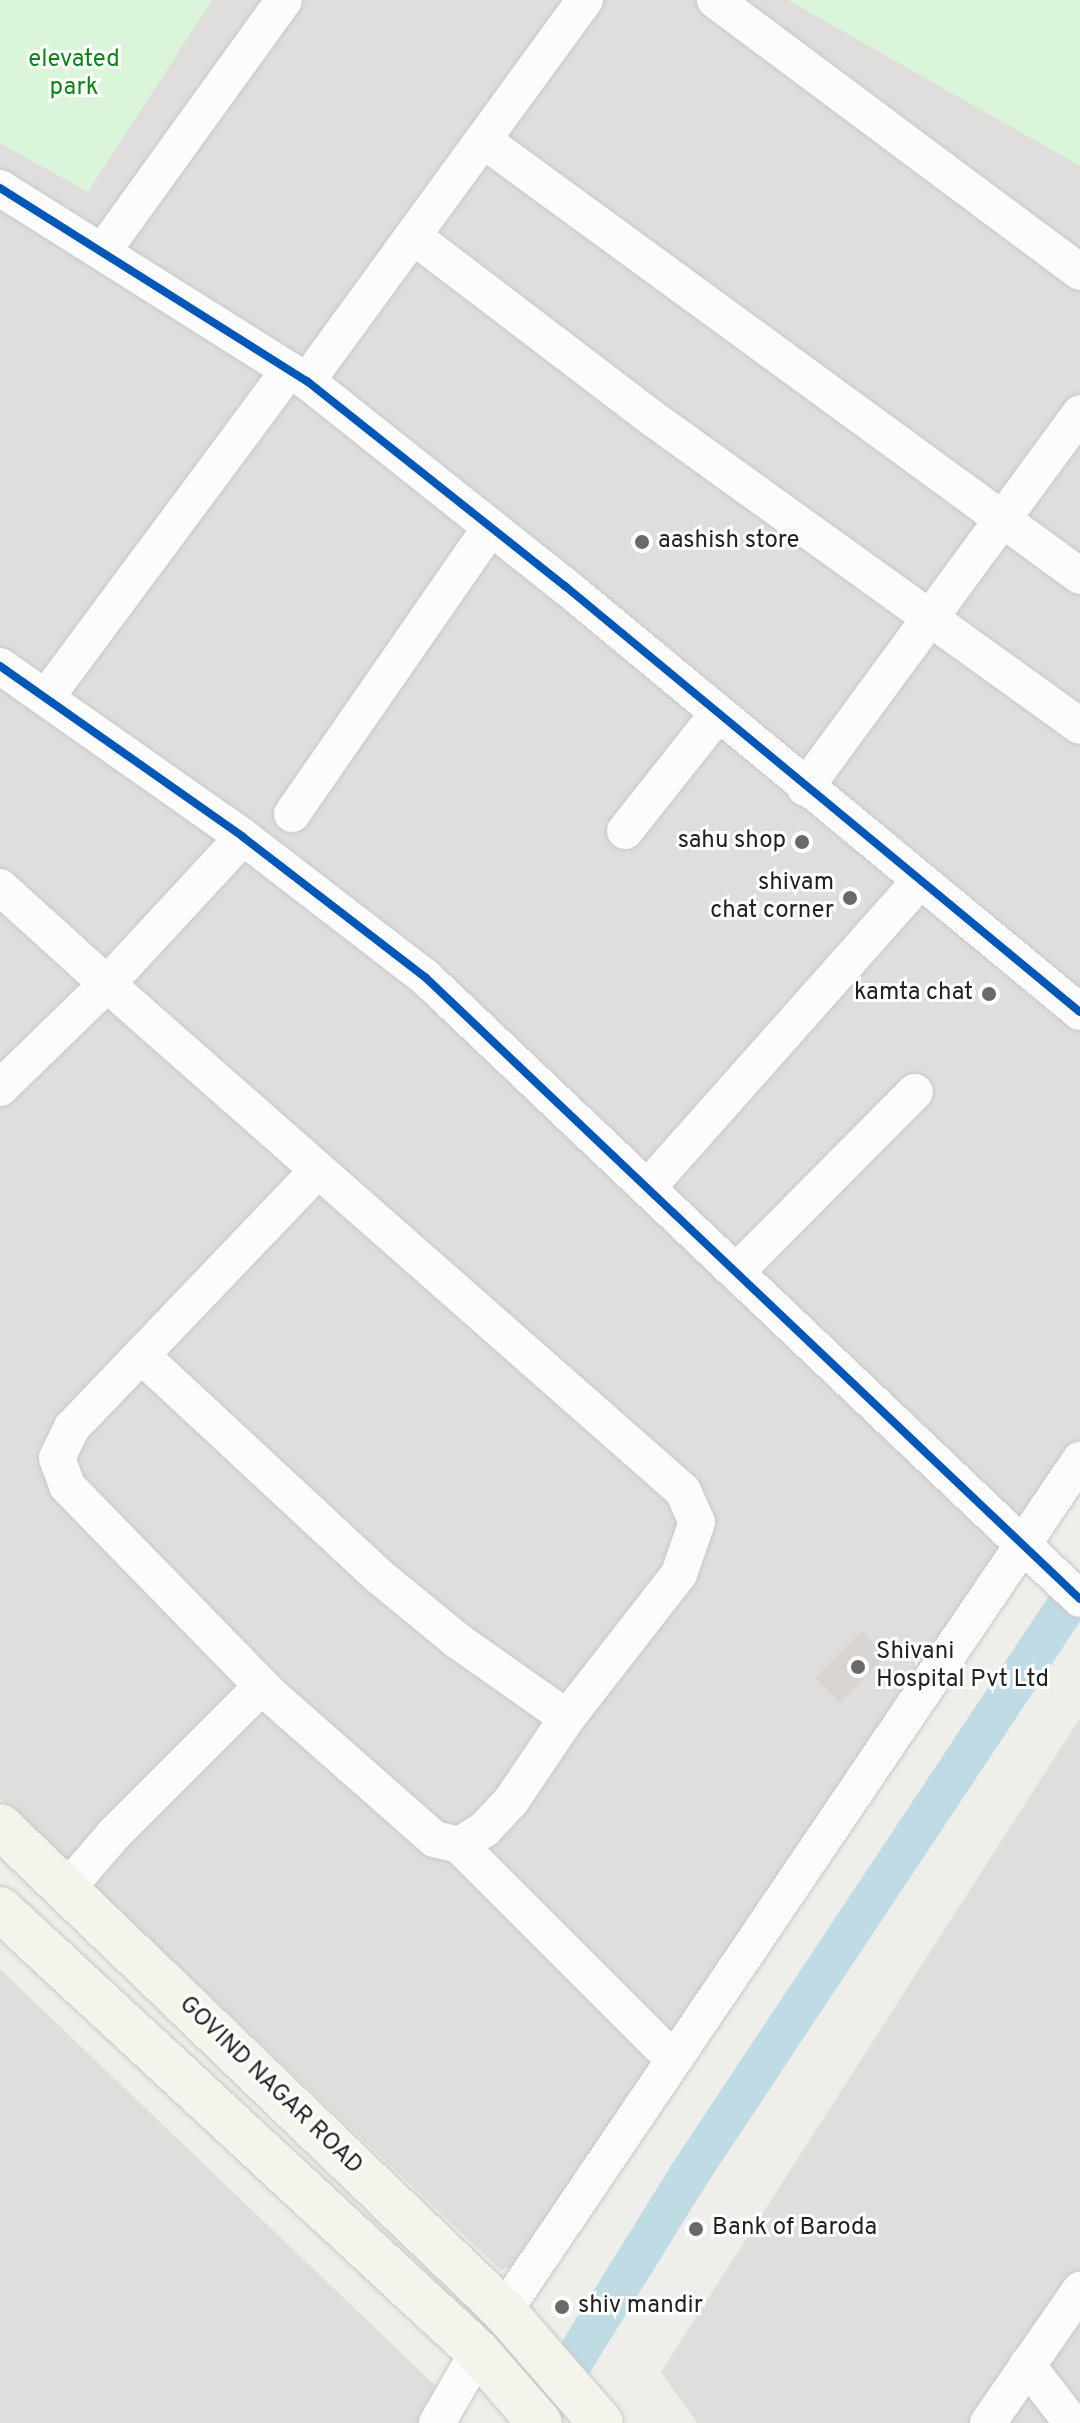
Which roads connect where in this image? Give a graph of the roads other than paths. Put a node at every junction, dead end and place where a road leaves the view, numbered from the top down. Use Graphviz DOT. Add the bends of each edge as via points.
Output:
graph roads {
  1 [pos="284,0"];
  2 [pos="585,0"];
  3 [pos="715,0"];
  4 [pos="483,140"];
  5 [pos="0,188"];
  6 [pos="413,236"];
  7 [pos="103,251"];
  8 [pos="1080,272"];
  9 [pos="298,375"];
  10 [pos="1080,413"];
  11 [pos="1001,518"];
  12 [pos="491,527"];
  13 [pos="1080,576"];
  14 [pos="930,615"];
  15 [pos="0,666"];
  16 [pos="47,696"];
  17 [pos="716,716"];
  18 [pos="1080,726"];
  19 [pos="805,788"];
  20 [pos="292,814"];
  21 [pos="625,831"];
  22 [pos="243,837"];
  23 [pos="920,881"];
  24 [pos="0,887"];
  25 [pos="107,984"];
  26 [pos="1080,1012"];
  27 [pos="0,1088"];
  28 [pos="915,1092"];
  29 [pos="318,1170"];
  30 [pos="649,1186"];
  31 [pos="738,1270"];
  32 [pos="142,1356"];
  33 [pos="1080,1460"];
  34 [pos="1022,1539"];
  35 [pos="1080,1599"];
  36 [pos="262,1686"];
  37 [pos="567,1718"];
  38 [pos="0,1826"];
  39 [pos="459,1845"];
  40 [pos="66,1890"];
  41 [pos="0,1909"];
  42 [pos="672,2058"];
  43 [pos="1080,2290"];
  44 [pos="504,2311"];
  45 [pos="478,2352"];
  46 [pos="1027,2365"];
  47 [pos="593,2412"];
  48 [pos="437,2423"];
  49 [pos="540,2423"];
  50 [pos="988,2423"];
  51 [pos="1072,2423"];
  1 -- 7 [label="street"];
  2 -- 4 [label="street"];
  3 -- 8 [label="street"];
  4 -- 6 [label="street"];
  4 -- 11 [label="street"];
  5 -- 7 [label="street"];
  6 -- 9 [label="street"];
  6 -- 14 [label="street" via="652,418"];
  7 -- 9 [label="street"];
  9 -- 12 [label="street"];
  9 -- 16 [label="street"];
  10 -- 11 [label="street"];
  11 -- 13 [label="street"];
  11 -- 14 [label="street"];
  12 -- 17 [label="street"];
  12 -- 20 [label="street"];
  14 -- 18 [label="street"];
  14 -- 19 [label="street"];
  15 -- 16 [label="street"];
  16 -- 22 [label="street"];
  17 -- 19 [label="street"];
  17 -- 21 [label="street"];
  19 -- 23 [label="street"];
  22 -- 25 [label="street"];
  22 -- 30 [label="street" via="425,977"];
  23 -- 26 [label="street"];
  23 -- 30 [label="street"];
  24 -- 25 [label="street"];
  25 -- 27 [label="street"];
  25 -- 29 [label="street"];
  28 -- 31 [label="street"];
  29 -- 32 [label="street"];
  29 -- 37 [label="street" via="683,1491 697,1522 679,1574"];
  30 -- 31 [label="street"];
  31 -- 34 [label="street"];
  32 -- 36 [label="street" via="72,1427 57,1458 67,1486"];
  32 -- 37 [label="street" via="380,1577 458,1641"];
  33 -- 34 [label="street"];
  34 -- 35 [label="street"];
  34 -- 42 [label="street"];
  36 -- 39 [label="street" via="434,1839"];
  36 -- 40 [label="street" via="114,1834"];
  37 -- 39 [label="street" via="511,1801 485,1829"];
  38 -- 40 [label="main road, GOVIND NAGAR ROAD"];
  39 -- 42 [label="street"];
  40 -- 44 [label="main road, GOVIND NAGAR ROAD"];
  41 -- 45 [label="main road"];
  42 -- 44 [label="street"];
  43 -- 46 [label="street"];
  44 -- 47 [label="main road, GOVIND NAGAR ROAD"];
  45 -- 48 [label="street"];
  45 -- 49 [label="main road"];
  46 -- 50 [label="street"];
  46 -- 51 [label="street"];
}
